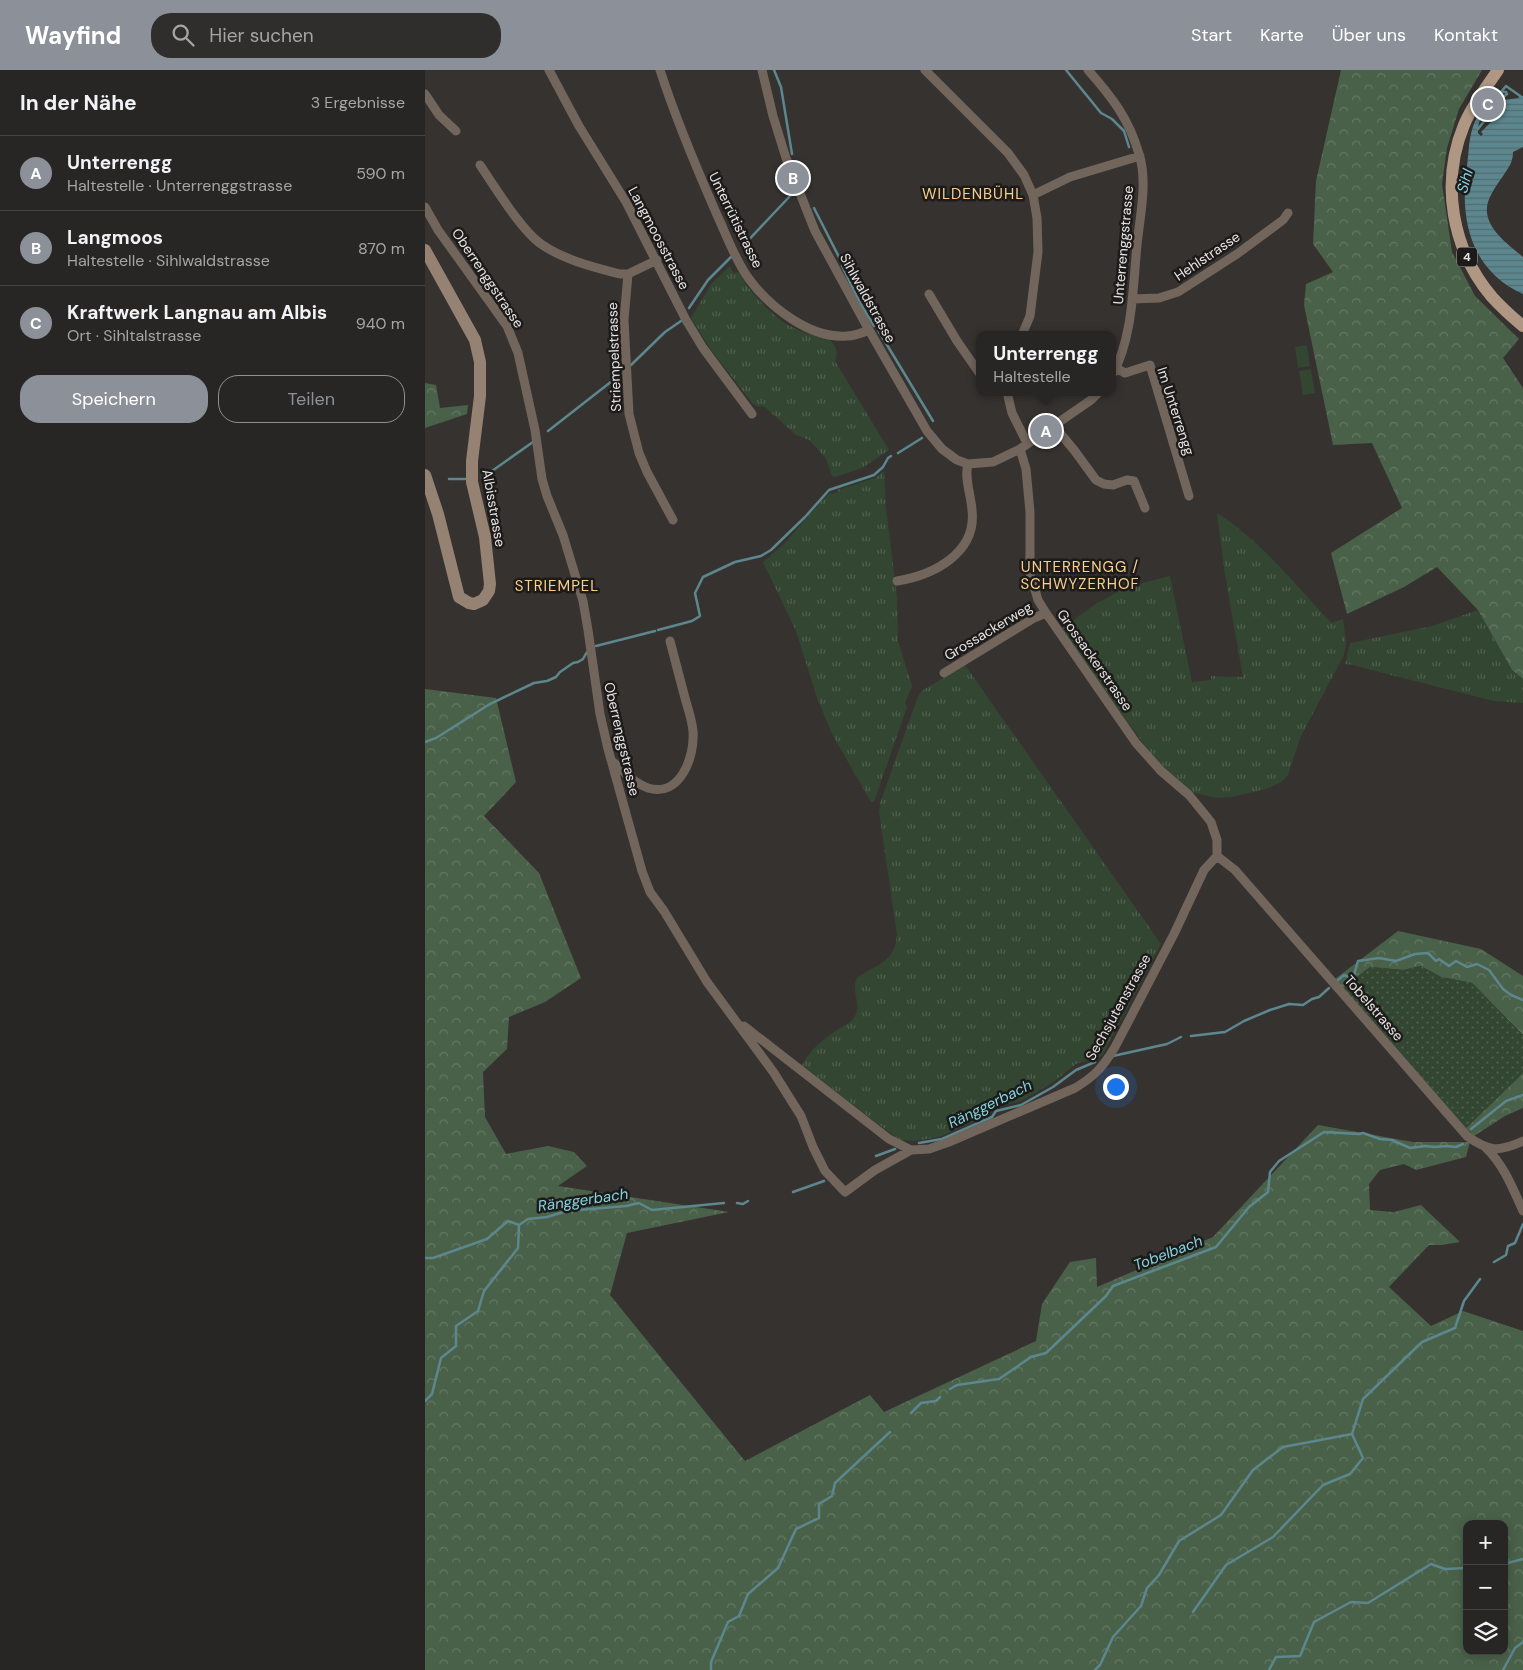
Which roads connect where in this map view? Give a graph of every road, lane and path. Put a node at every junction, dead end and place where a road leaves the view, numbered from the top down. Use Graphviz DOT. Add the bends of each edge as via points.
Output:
graph roads {
  1 [pos="549,70"];
  2 [pos="660,70"];
  3 [pos="762,70"];
  4 [pos="925,70"];
  5 [pos="1089,70"];
  6 [pos="1498,70"];
  7 [pos="425,94"];
  8 [pos="456,131"];
  9 [pos="1140,156"];
  10 [pos="480,165"];
  11 [pos="1033,194"];
  12 [pos="425,207"];
  13 [pos="1288,213"];
  14 [pos="425,250"];
  15 [pos="657,260"];
  16 [pos="628,274"];
  17 [pos="929,294"];
  18 [pos="1132,299"];
  19 [pos="1523,326"];
  20 [pos="869,330"];
  21 [pos="1024,331"];
  22 [pos="1116,365"];
  23 [pos="976,368"];
  24 [pos="1116,371"];
  25 [pos="1008,396"];
  26 [pos="1095,396"];
  27 [pos="753,414"];
  28 [pos="1054,426"];
  29 [pos="1023,446"];
  30 [pos="968,464"];
  31 [pos="425,475"];
  32 [pos="1189,496"];
  33 [pos="1145,508"];
  34 [pos="673,520"];
  35 [pos="897,581"];
  36 [pos="1046,613"];
  37 [pos="670,641"];
  38 [pos="943,674"];
  39 [pos="611,760"];
  40 [pos="1217,856"];
  41 [pos="736,1020"];
  42 [pos="1523,1141"];
  43 [pos="1513,1145"];
  44 [pos="1486,1148"];
  45 [pos="911,1150"];
  46 [pos="1503,1168"];
  47 [pos="845,1192"];
  48 [pos="1523,1211"];
  1 -- 15 [label="street, Langmoosstrasse"];
  2 -- 20 [label="street, Unterrütistrasse" via="694,162 735,256 748,278 766,300 809,327 834,336 857,335"];
  3 -- 20 [label="street, Sihlwaldstrasse" via="773,116 803,203"];
  4 -- 11 [label="street" via="1008,153"];
  5 -- 9 [label="street, Unterrenggstrasse" via="1123,113"];
  6 -- 19 [label="main road, 4" via="1472,109 1461,134 1453,168 1452,201 1458,235 1472,268 1493,298"];
  7 -- 8 [label="street" via="439,115"];
  9 -- 11 [label="street" via="1070,177"];
  9 -- 18 [label="street, Unterrenggstrasse" via="1142,195"];
  10 -- 16 [label="street" via="540,243 572,260"];
  11 -- 21 [label="street" via="1038,252 1030,316"];
  12 -- 39 [label="street, Oberrenggstrasse" via="507,326 518,352 542,480 583,601 600,714"];
  13 -- 18 [label="street, Hehlstrasse" via="1237,254 1178,292 1159,298"];
  14 -- 31 [label="main road, Albisstrasse" via="475,340 481,362 481,396 472,482 485,537 490,584 486,597 479,602 469,604 459,597"];
  15 -- 16 [label="street"];
  15 -- 27 [label="street, Langmoosstrasse" via="703,348"];
  16 -- 34 [label="street, Striempelstrasse" via="624,320 632,432 644,466"];
  17 -- 23 [label="street"];
  18 -- 22 [label="street, Unterrenggstrasse" via="1125,340"];
  20 -- 30 [label="street, Sihlwaldstrasse" via="927,431 950,457"];
  24 -- 32 [label="street, Im Unterrengg" via="1125,373 1150,365"];
  25 -- 29 [label="street, Grossackerstrasse"];
  26 -- 28 [label="street"];
  28 -- 29 [label="street"];
  28 -- 33 [label="street" via="1096,480 1113,485 1134,481"];
  29 -- 30 [label="street" via="993,462"];
  29 -- 36 [label="street, Grossackerstrasse" via="1030,512 1030,573"];
  30 -- 35 [label="street" via="973,512 966,544 956,555 923,575"];
  36 -- 38 [label="street, Grossackerweg"];
  36 -- 40 [label="street, Grossackerstrasse" via="1136,743 1189,795 1211,822 1217,840"];
  37 -- 39 [label="street" via="693,732 685,770 674,784 657,790 641,784"];
  39 -- 41 [label="street, Oberrenggstrasse" via="650,892 707,982"];
  40 -- 44 [label="street, Tobelstrasse" via="1235,870 1467,1136"];
  40 -- 45 [label="street, Sechsjutenstrasse" via="1204,870 1115,1047 1092,1078 949,1142 929,1149"];
  41 -- 45 [label="street" via="889,1140"];
  41 -- 47 [label="street, Oberrenggstrasse" via="801,1116 825,1171"];
  42 -- 43 [label="street"];
  43 -- 44 [label="street"];
  43 -- 46 [label="street" via="1506,1153"];
  44 -- 46 [label="street, Tobelstrasse"];
  45 -- 47 [label="street, Sechsjutenstrasse"];
  46 -- 48 [label="street, Tobelstrasse"];
}
